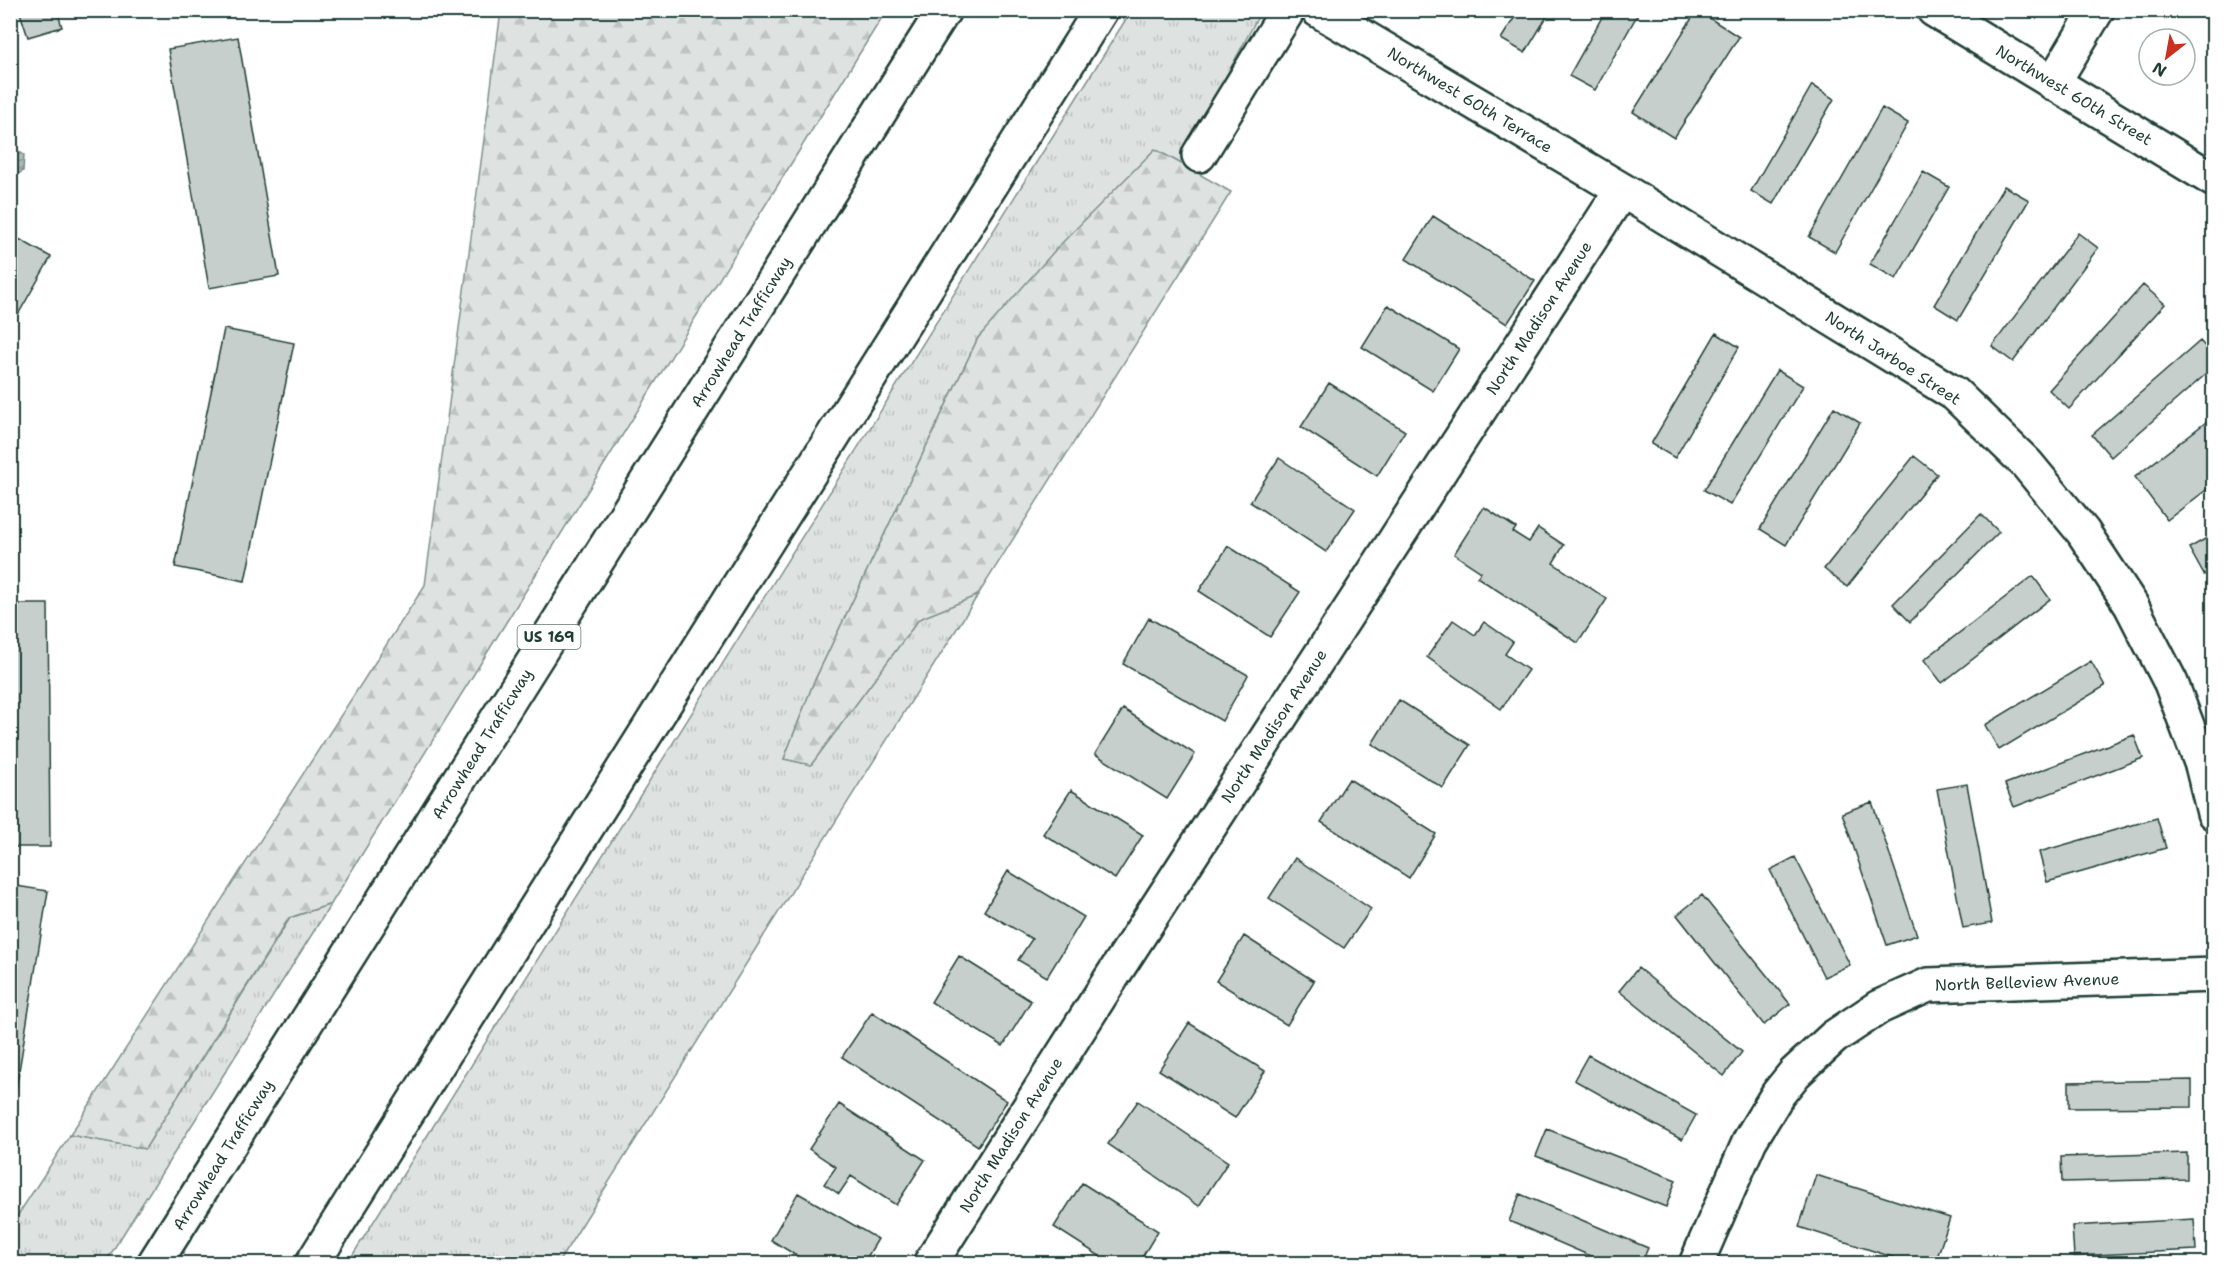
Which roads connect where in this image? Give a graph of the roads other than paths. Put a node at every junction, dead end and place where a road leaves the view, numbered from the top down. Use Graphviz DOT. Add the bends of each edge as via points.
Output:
graph roads {
  1 [pos="944,10"];
  2 [pos="1101,10"];
  3 [pos="1288,10"];
  4 [pos="1318,10"];
  5 [pos="1935,10"];
  6 [pos="2097,10"];
  7 [pos="2053,83"];
  8 [pos="1199,155"];
  9 [pos="2214,180"];
  10 [pos="1622,190"];
  11 [pos="2214,813"];
  12 [pos="2214,975"];
  13 [pos="154,1263"];
  14 [pos="312,1263"];
  15 [pos="930,1263"];
  16 [pos="1696,1263"];
  1 -- 13 [label="main road, Arrowhead Trafficway / US 169"];
  2 -- 14 [label="main road"];
  3 -- 8 [label="main road"];
  4 -- 10 [label="main road, Northwest 60th Terrace"];
  5 -- 7 [label="main road, Northwest 60th Street"];
  6 -- 7 [label="main road"];
  7 -- 9 [label="main road, Northwest 60th Street"];
  10 -- 11 [label="main road, North Jarboe Street" via="1955,394 2027,464 2083,532 2131,606 2171,683 2202,765"];
  10 -- 15 [label="main road, North Madison Avenue"];
  12 -- 16 [label="main road, North Belleview Avenue" via="1928,985 1879,1007 1834,1037 1778,1094 1750,1140"];
}
